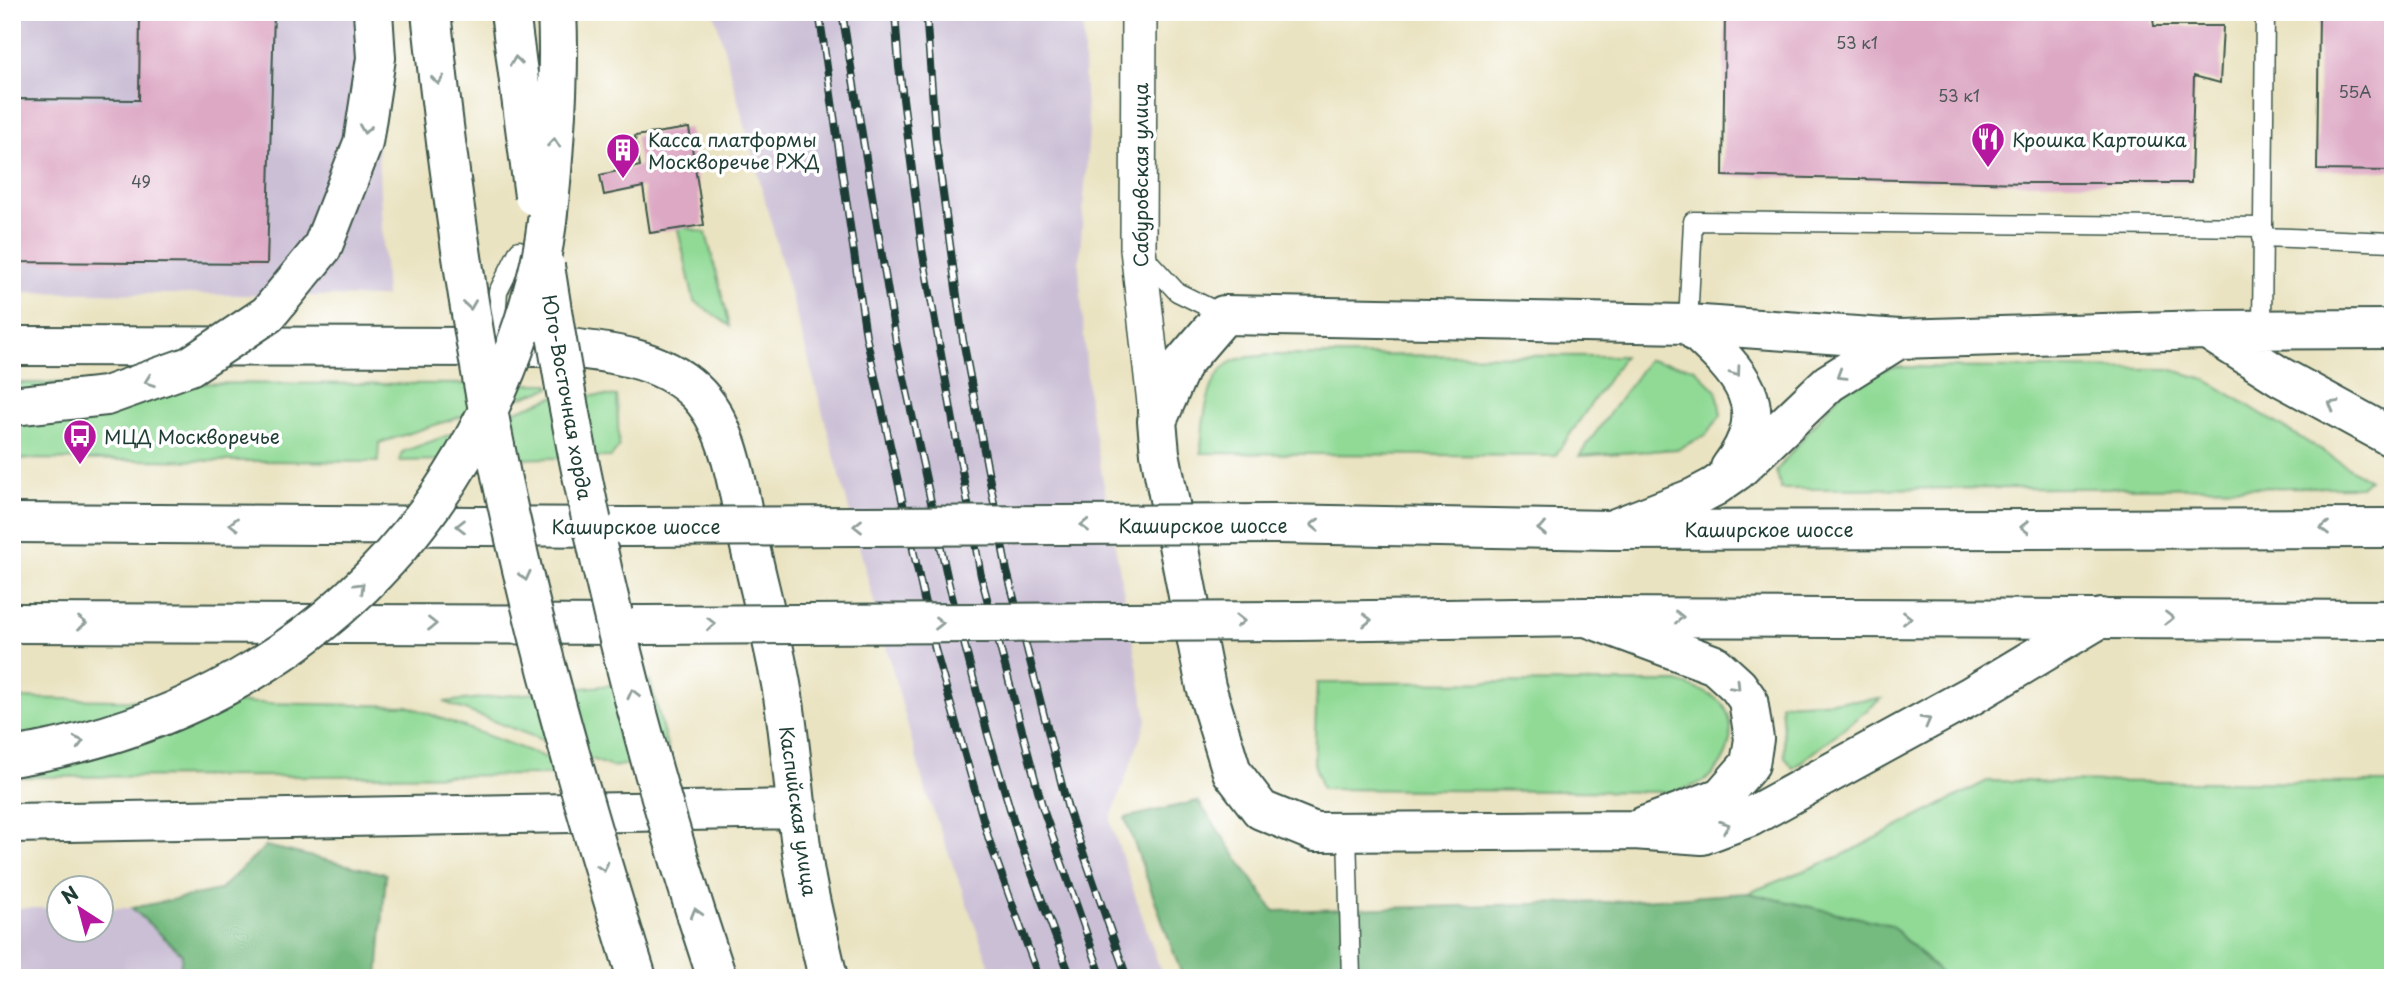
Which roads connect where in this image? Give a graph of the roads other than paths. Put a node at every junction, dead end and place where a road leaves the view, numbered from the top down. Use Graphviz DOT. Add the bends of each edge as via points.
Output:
graph roads {
  1 [pos="373,12"];
  2 [pos="431,12"];
  3 [pos="510,12"];
  4 [pos="558,12"];
  5 [pos="1139,12"];
  6 [pos="2265,12"];
  7 [pos="2262,232"];
  8 [pos="2393,242"];
  9 [pos="1138,249"];
  10 [pos="519,250"];
  11 [pos="1224,315"];
  12 [pos="1688,324"];
  13 [pos="2393,329"];
  14 [pos="2207,330"];
  15 [pos="2262,330"];
  16 [pos="1899,339"];
  17 [pos="12,346"];
  18 [pos="494,347"];
  19 [pos="12,406"];
  20 [pos="1157,421"];
  21 [pos="2393,438"];
  22 [pos="1714,487"];
  23 [pos="12,523"];
  24 [pos="2393,528"];
  25 [pos="1610,530"];
  26 [pos="1587,617"];
  27 [pos="2101,618"];
  28 [pos="2393,620"];
  29 [pos="12,623"];
  30 [pos="12,757"];
  31 [pos="798,809"];
  32 [pos="12,823"];
  33 [pos="1633,830"];
  34 [pos="1347,832"];
  35 [pos="637,978"];
  36 [pos="717,978"];
  37 [pos="828,978"];
  38 [pos="1351,978"];
  1 -- 19 [label="main road, one-way, bridge" via="376,58 363,143 322,248 268,314 190,366 106,396"];
  2 -- 35 [label="main road, one-way, bridge" via="472,327 495,444 561,719"];
  36 -- 3 [label="main road, Юго-Восточная хорда, one-way, bridge" via="642,729 589,508 547,278"];
  30 -- 4 [label="main road, one-way, bridge" via="113,734 236,682 294,645 342,605 428,512 495,398 538,274 557,108"];
  5 -- 9 [label="street, Сабуровская улица"];
  6 -- 7 [label="lane"];
  7 -- 8 [label="lane"];
  7 -- 12 [label="lane" via="1693,221"];
  7 -- 15 [label="lane"];
  9 -- 11 [label="lane" via="1177,292"];
  9 -- 20 [label="street, Сабуровская улица"];
  10 -- 18 [label="lane" via="498,292"];
  11 -- 12 [label="main road"];
  11 -- 20 [label="main road" via="1182,364"];
  12 -- 16 [label="main road"];
  12 -- 22 [label="main road, one-way" via="1730,364 1745,384 1751,403 1747,441"];
  13 -- 15 [label="main road"];
  14 -- 15 [label="main road"];
  14 -- 16 [label="main road"];
  21 -- 14 [label="main road, one-way"];
  16 -- 22 [label="main road, one-way" via="1829,383 1737,471"];
  17 -- 18 [label="main road, Каспийская улица"];
  18 -- 31 [label="main road, Каспийская улица" via="603,351 667,370 695,391 714,418 730,455 781,684"];
  20 -- 34 [label="main road" via="1206,687 1232,772 1261,810 1315,832"];
  22 -- 25 [label="main road"];
  25 -- 23 [label="main road, Каширское шоссе, one-way, bridge" via="1276,524 627,527"];
  24 -- 25 [label="main road, Каширское шоссе, one-way"];
  26 -- 27 [label="main road, one-way"];
  29 -- 26 [label="main road, one-way, bridge" via="643,625"];
  26 -- 33 [label="main road, one-way" via="1715,665 1748,700 1754,739 1750,764 1721,797"];
  27 -- 28 [label="main road, one-way"];
  33 -- 27 [label="main road, one-way" via="1702,835 1750,817 1969,697"];
  31 -- 32 [label="main road"];
  31 -- 37 [label="main road, Каспийская улица" via="802,853"];
  33 -- 34 [label="main road"];
  34 -- 38 [label="lane"];
}
